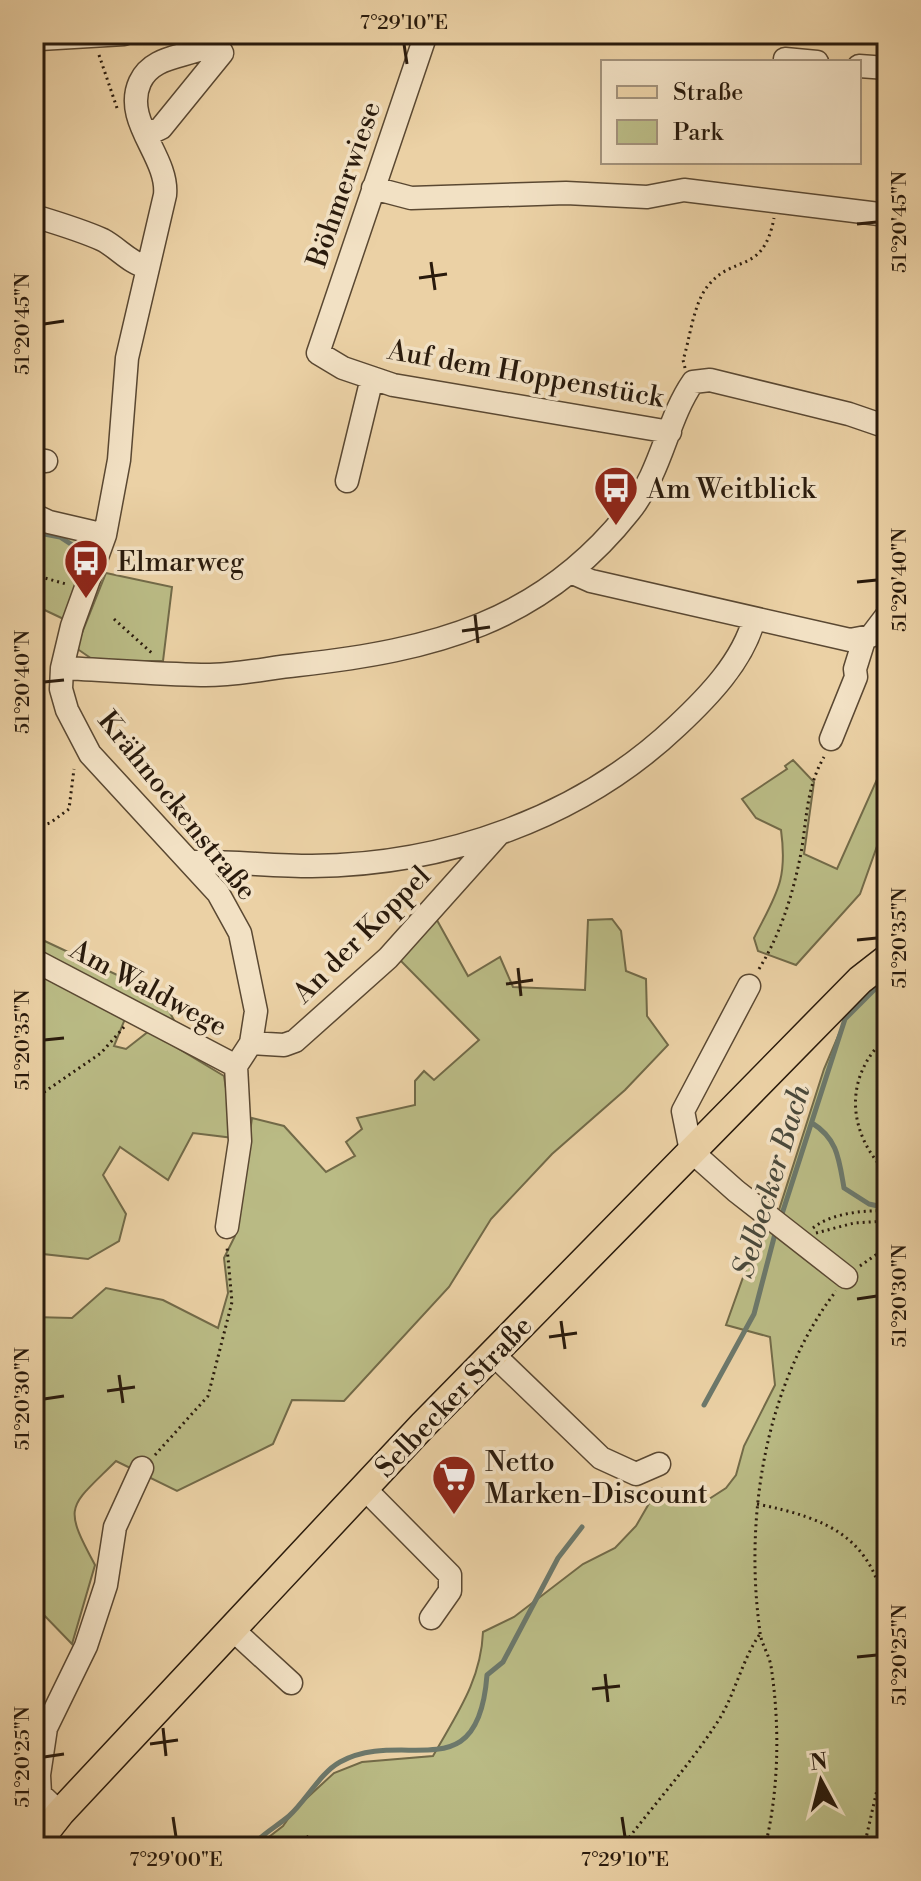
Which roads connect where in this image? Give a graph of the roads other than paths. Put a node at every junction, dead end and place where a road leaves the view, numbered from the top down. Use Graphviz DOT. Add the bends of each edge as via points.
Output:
graph roads {
  1 [pos="124,34"];
  2 [pos="426,34"];
  3 [pos="93,36"];
  4 [pos="219,38"];
  5 [pos="40,39"];
  6 [pos="785,59"];
  7 [pos="796,60"];
  8 [pos="861,66"];
  9 [pos="887,68"];
  10 [pos="143,128"];
  11 [pos="373,188"];
  12 [pos="887,215"];
  13 [pos="34,216"];
  14 [pos="147,267"];
  15 [pos="318,353"];
  16 [pos="372,378"];
  17 [pos="887,427"];
  18 [pos="670,432"];
  19 [pos="347,481"];
  20 [pos="34,515"];
  21 [pos="105,535"];
  22 [pos="573,573"];
  23 [pos="887,615"];
  24 [pos="754,619"];
  25 [pos="864,640"];
  26 [pos="62,668"];
  27 [pos="831,739"];
  28 [pos="498,835"];
  29 [pos="191,862"];
  30 [pos="887,959"];
  31 [pos="34,960"];
  32 [pos="749,986"];
  33 [pos="251,1043"];
  34 [pos="236,1066"];
  35 [pos="691,1151"];
  36 [pos="227,1227"];
  37 [pos="846,1277"];
  38 [pos="493,1354"];
  39 [pos="659,1464"];
  40 [pos="142,1468"];
  41 [pos="364,1488"];
  42 [pos="431,1618"];
  43 [pos="232,1629"];
  44 [pos="291,1683"];
  45 [pos="60,1813"];
  46 [pos="34,1846"];
  1 -- 3 [label="street"];
  2 -- 11 [label="street, Böhmerwiese"];
  3 -- 5 [label="street"];
  4 -- 10 [label="street" via="222,53 161,128"];
  4 -- 10 [label="street, Krähnockenstraße" via="148,69 136,95"];
  6 -- 7 [label="street"];
  8 -- 9 [label="street"];
  10 -- 14 [label="street, Krähnockenstraße" via="166,185"];
  11 -- 12 [label="street" via="411,198 566,193 647,197 684,190"];
  11 -- 15 [label="street, Böhmerwiese"];
  13 -- 14 [label="street" via="101,239"];
  14 -- 21 [label="street, Krähnockenstraße" via="127,358 119,460"];
  15 -- 16 [label="street, Auf dem Hoppenstück"];
  16 -- 18 [label="street, Auf dem Hoppenstück"];
  16 -- 19 [label="street"];
  17 -- 18 [label="street, Auf dem Hoppenstück" via="710,380 693,382"];
  18 -- 22 [label="street" via="642,495"];
  20 -- 21 [label="street"];
  21 -- 26 [label="street, Krähnockenstraße"];
  22 -- 24 [label="street"];
  22 -- 26 [label="street" via="495,621 381,654 205,675"];
  23 -- 25 [label="street"];
  24 -- 25 [label="street"];
  24 -- 28 [label="street" via="725,675 669,734 601,784"];
  25 -- 27 [label="street" via="856,677"];
  26 -- 29 [label="street, Krähnockenstraße" via="67,710 90,754"];
  28 -- 29 [label="street" via="370,863"];
  28 -- 33 [label="street, An der Koppel" via="388,958 295,1041"];
  29 -- 33 [label="street, Krähnockenstraße" via="218,893 240,933 254,991"];
  30 -- 35 [label="main road, Selbecker Straße"];
  31 -- 34 [label="street, Am Waldwege"];
  32 -- 35 [label="street" via="683,1111"];
  33 -- 34 [label="street, Krähnockenstraße"];
  34 -- 36 [label="street" via="240,1141"];
  35 -- 37 [label="street"];
  35 -- 38 [label="main road, Selbecker Straße"];
  38 -- 39 [label="street" via="605,1462 636,1474"];
  38 -- 41 [label="main road, Selbecker Straße"];
  40 -- 45 [label="street" via="115,1527 106,1585 86,1646 46,1728 40,1794"];
  41 -- 42 [label="street" via="450,1575 450,1591"];
  41 -- 43 [label="main road, Selbecker Straße"];
  43 -- 44 [label="street"];
  43 -- 45 [label="main road, Selbecker Straße"];
  45 -- 46 [label="main road, Selbecker Straße"];
}
